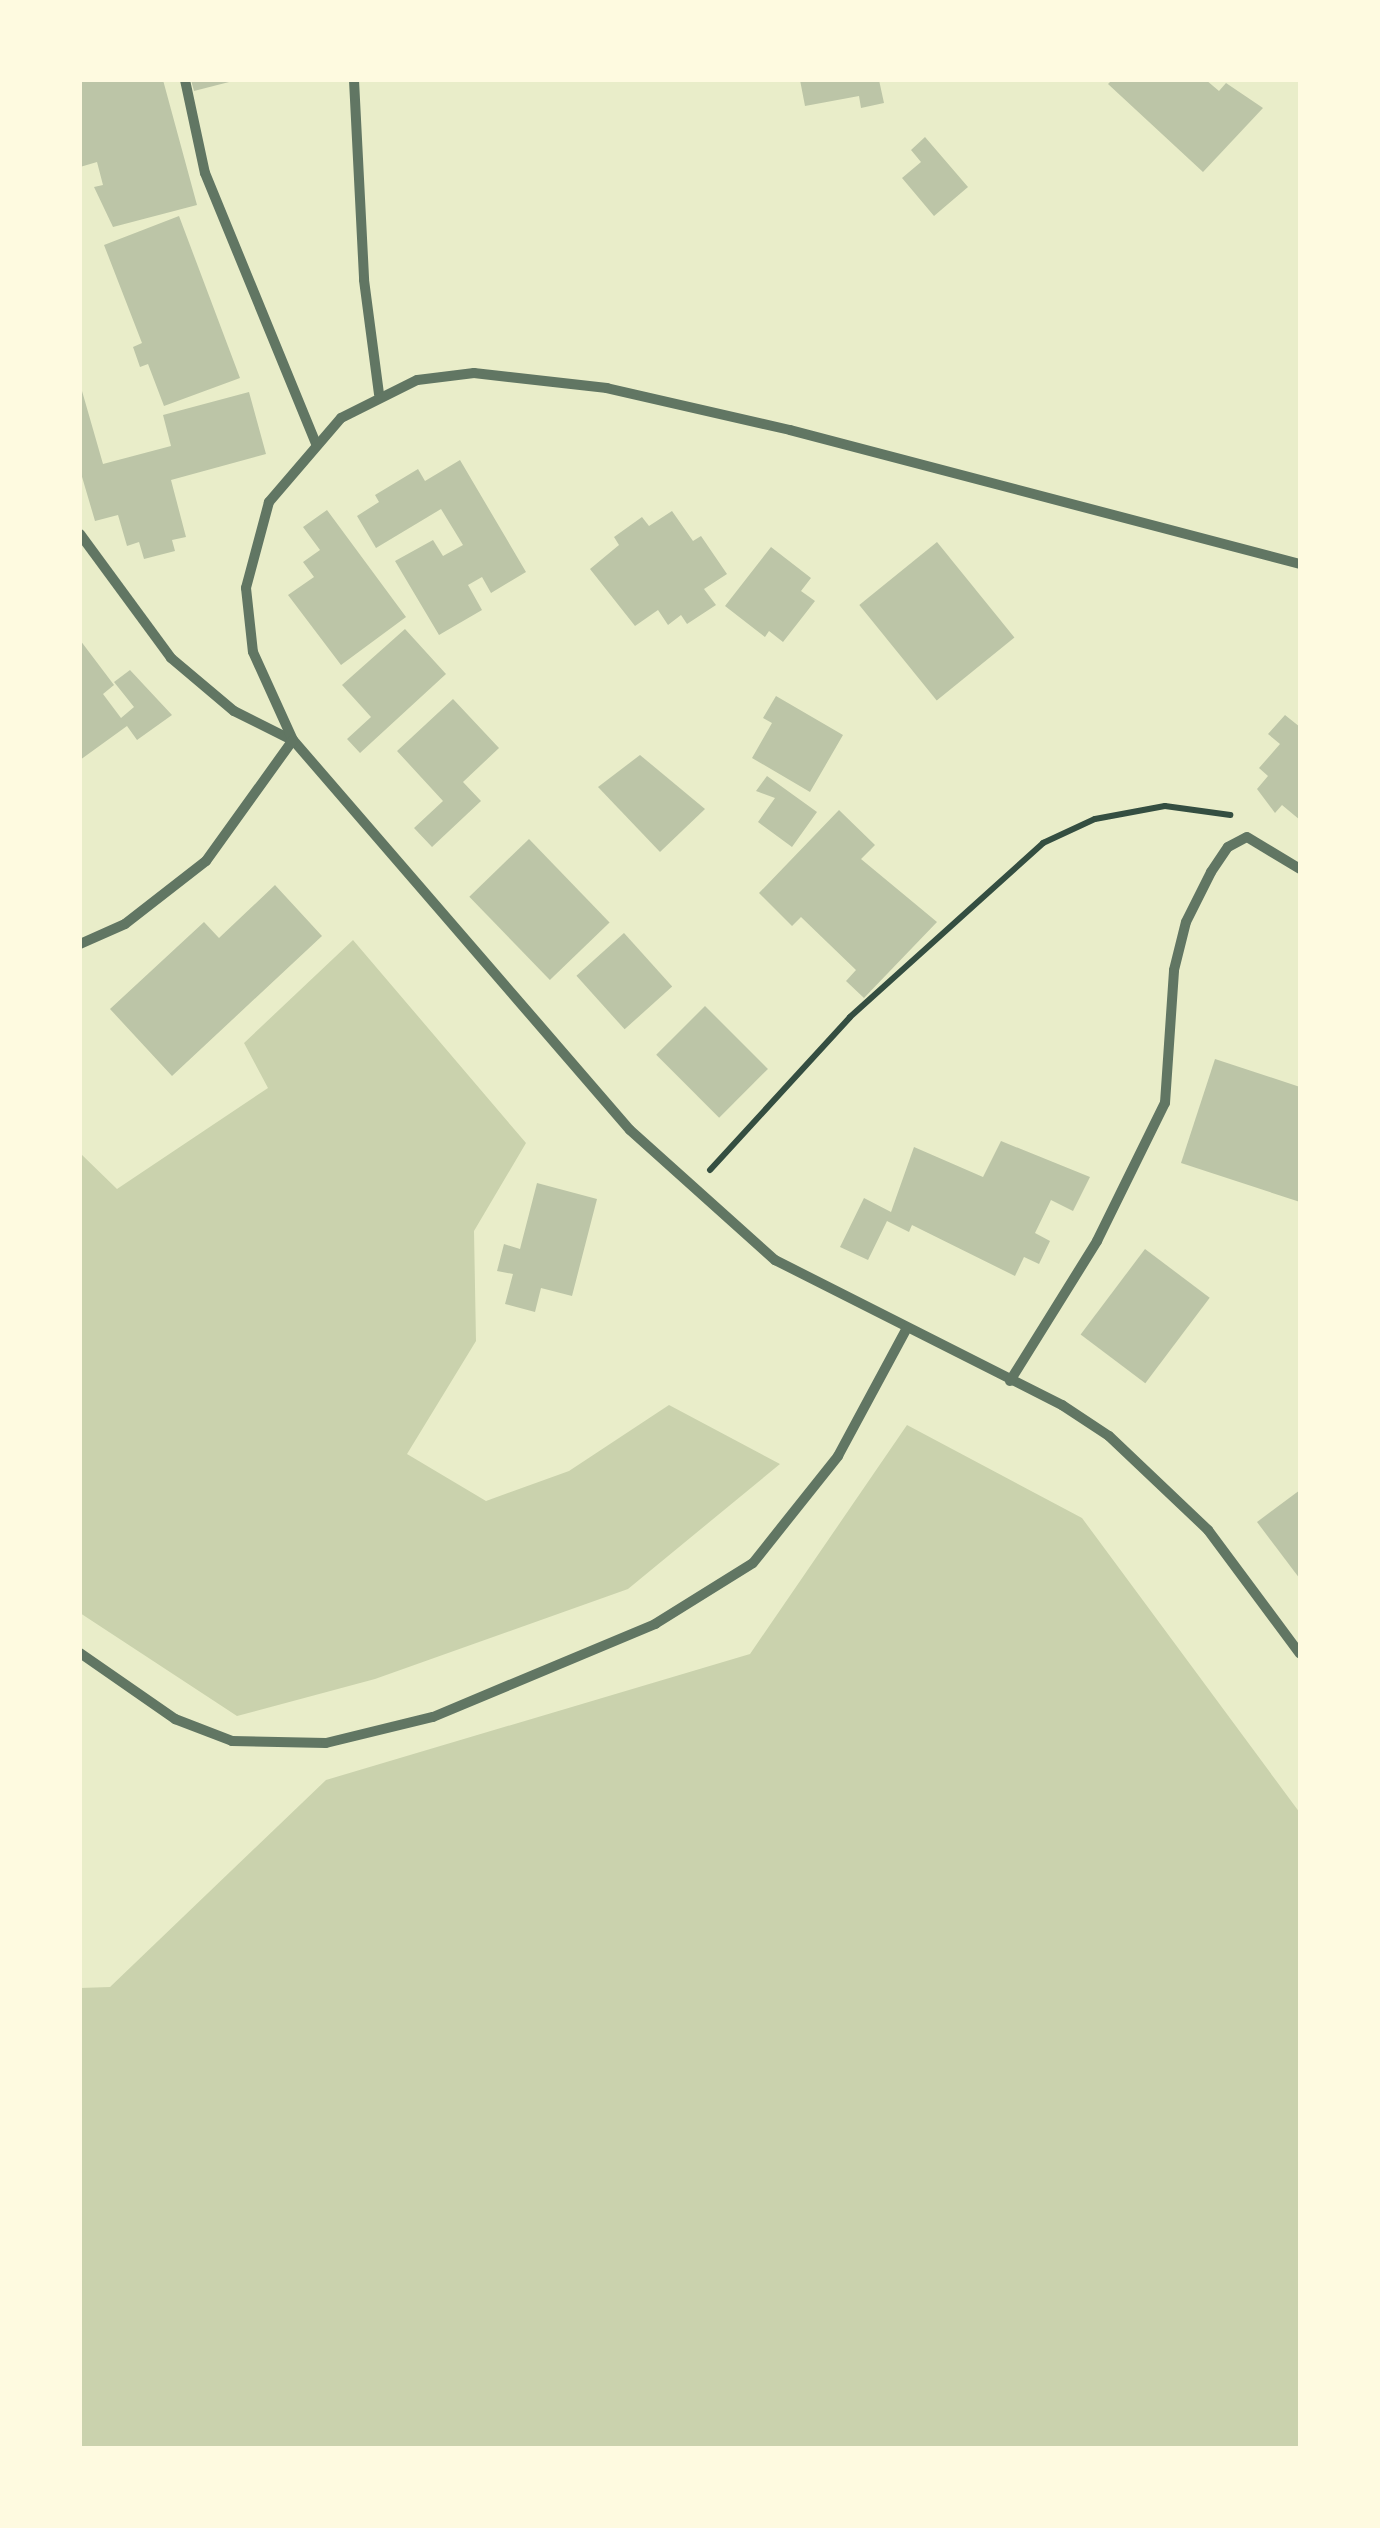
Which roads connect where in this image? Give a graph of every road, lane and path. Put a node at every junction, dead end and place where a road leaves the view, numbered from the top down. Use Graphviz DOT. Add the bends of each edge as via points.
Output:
graph roads {
  1 [pos="185,80"];
  2 [pos="354,80"];
  3 [pos="379,394"];
  4 [pos="316,444"];
  5 [pos="80,534"];
  6 [pos="1300,564"];
  7 [pos="293,740"];
  8 [pos="1265,843"];
  9 [pos="1300,869"];
  10 [pos="80,944"];
  11 [pos="692,1190"];
  12 [pos="907,1328"];
  13 [pos="1010,1381"];
  14 [pos="80,1653"];
  15 [pos="1300,1654"];
  1 -- 4 [label="street" via="204,173"];
  2 -- 3 [label="street" via="364,280"];
  3 -- 4 [label="street"];
  3 -- 6 [label="street" via="446,374 606,388 1052,494"];
  4 -- 7 [label="street" via="269,502 246,588 253,652"];
  5 -- 7 [label="street" via="182,668 234,711"];
  7 -- 10 [label="street" via="206,861 126,924"];
  7 -- 11 [label="street" via="630,1130"];
  8 -- 9 [label="street"];
  8 -- 11 [label="path" via="1249,822 1226,813 1166,806 1096,819 1043,843 850,1018"];
  8 -- 13 [label="street" via="1247,837 1228,848 1186,922 1174,970 1166,1103 1097,1242"];
  11 -- 12 [label="street" via="775,1260"];
  12 -- 13 [label="street"];
  12 -- 14 [label="street" via="838,1456 753,1563 655,1624 433,1717 326,1744 232,1740 174,1719"];
  13 -- 15 [label="street" via="1109,1436 1179,1498"];
}
